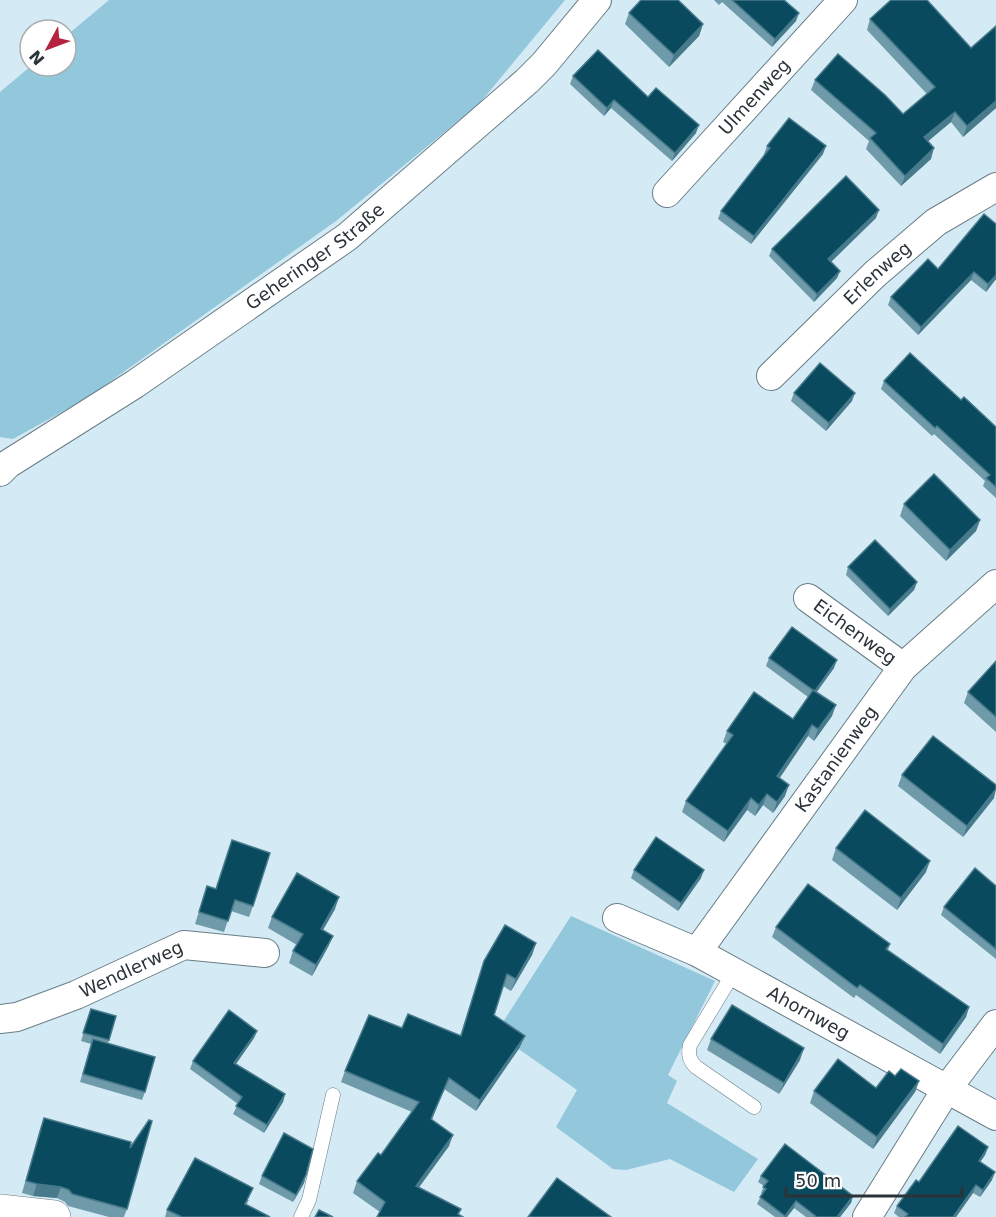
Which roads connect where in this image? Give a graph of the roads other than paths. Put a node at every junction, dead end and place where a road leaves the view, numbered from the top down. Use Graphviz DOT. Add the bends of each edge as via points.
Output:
graph roads {
  1 [pos="597,0"];
  2 [pos="843,0"];
  3 [pos="996,187"];
  4 [pos="667,193"];
  5 [pos="771,376"];
  6 [pos="0,472"];
  7 [pos="996,584"];
  8 [pos="808,598"];
  9 [pos="903,667"];
  10 [pos="617,918"];
  11 [pos="697,952"];
  12 [pos="265,953"];
  13 [pos="734,972"];
  14 [pos="0,1019"];
  15 [pos="996,1024"];
  16 [pos="946,1090"];
  17 [pos="333,1095"];
  18 [pos="754,1107"];
  19 [pos="996,1116"];
  20 [pos="0,1211"];
  21 [pos="54,1217"];
  22 [pos="301,1217"];
  23 [pos="867,1217"];
  1 -- 6 [label="street, Geheringer Straße" via="527,81 347,237"];
  2 -- 4 [label="street, Ulmenweg"];
  3 -- 5 [label="street, Erlenweg" via="936,222 875,274"];
  7 -- 9 [label="street, Kastanienweg"];
  8 -- 9 [label="street, Eichenweg"];
  9 -- 11 [label="street, Kastanienweg"];
  10 -- 11 [label="street, Ahornweg"];
  11 -- 13 [label="street, Ahornweg"];
  12 -- 14 [label="street, Wendlerweg" via="183,945 76,995 17,1017"];
  13 -- 16 [label="street, Ahornweg"];
  13 -- 18 [label="lane" via="688,1053 696,1067"];
  15 -- 16 [label="street"];
  16 -- 19 [label="street, Ahornweg"];
  16 -- 23 [label="street"];
  17 -- 22 [label="lane" via="309,1200"];
  20 -- 21 [label="main road"];
}
